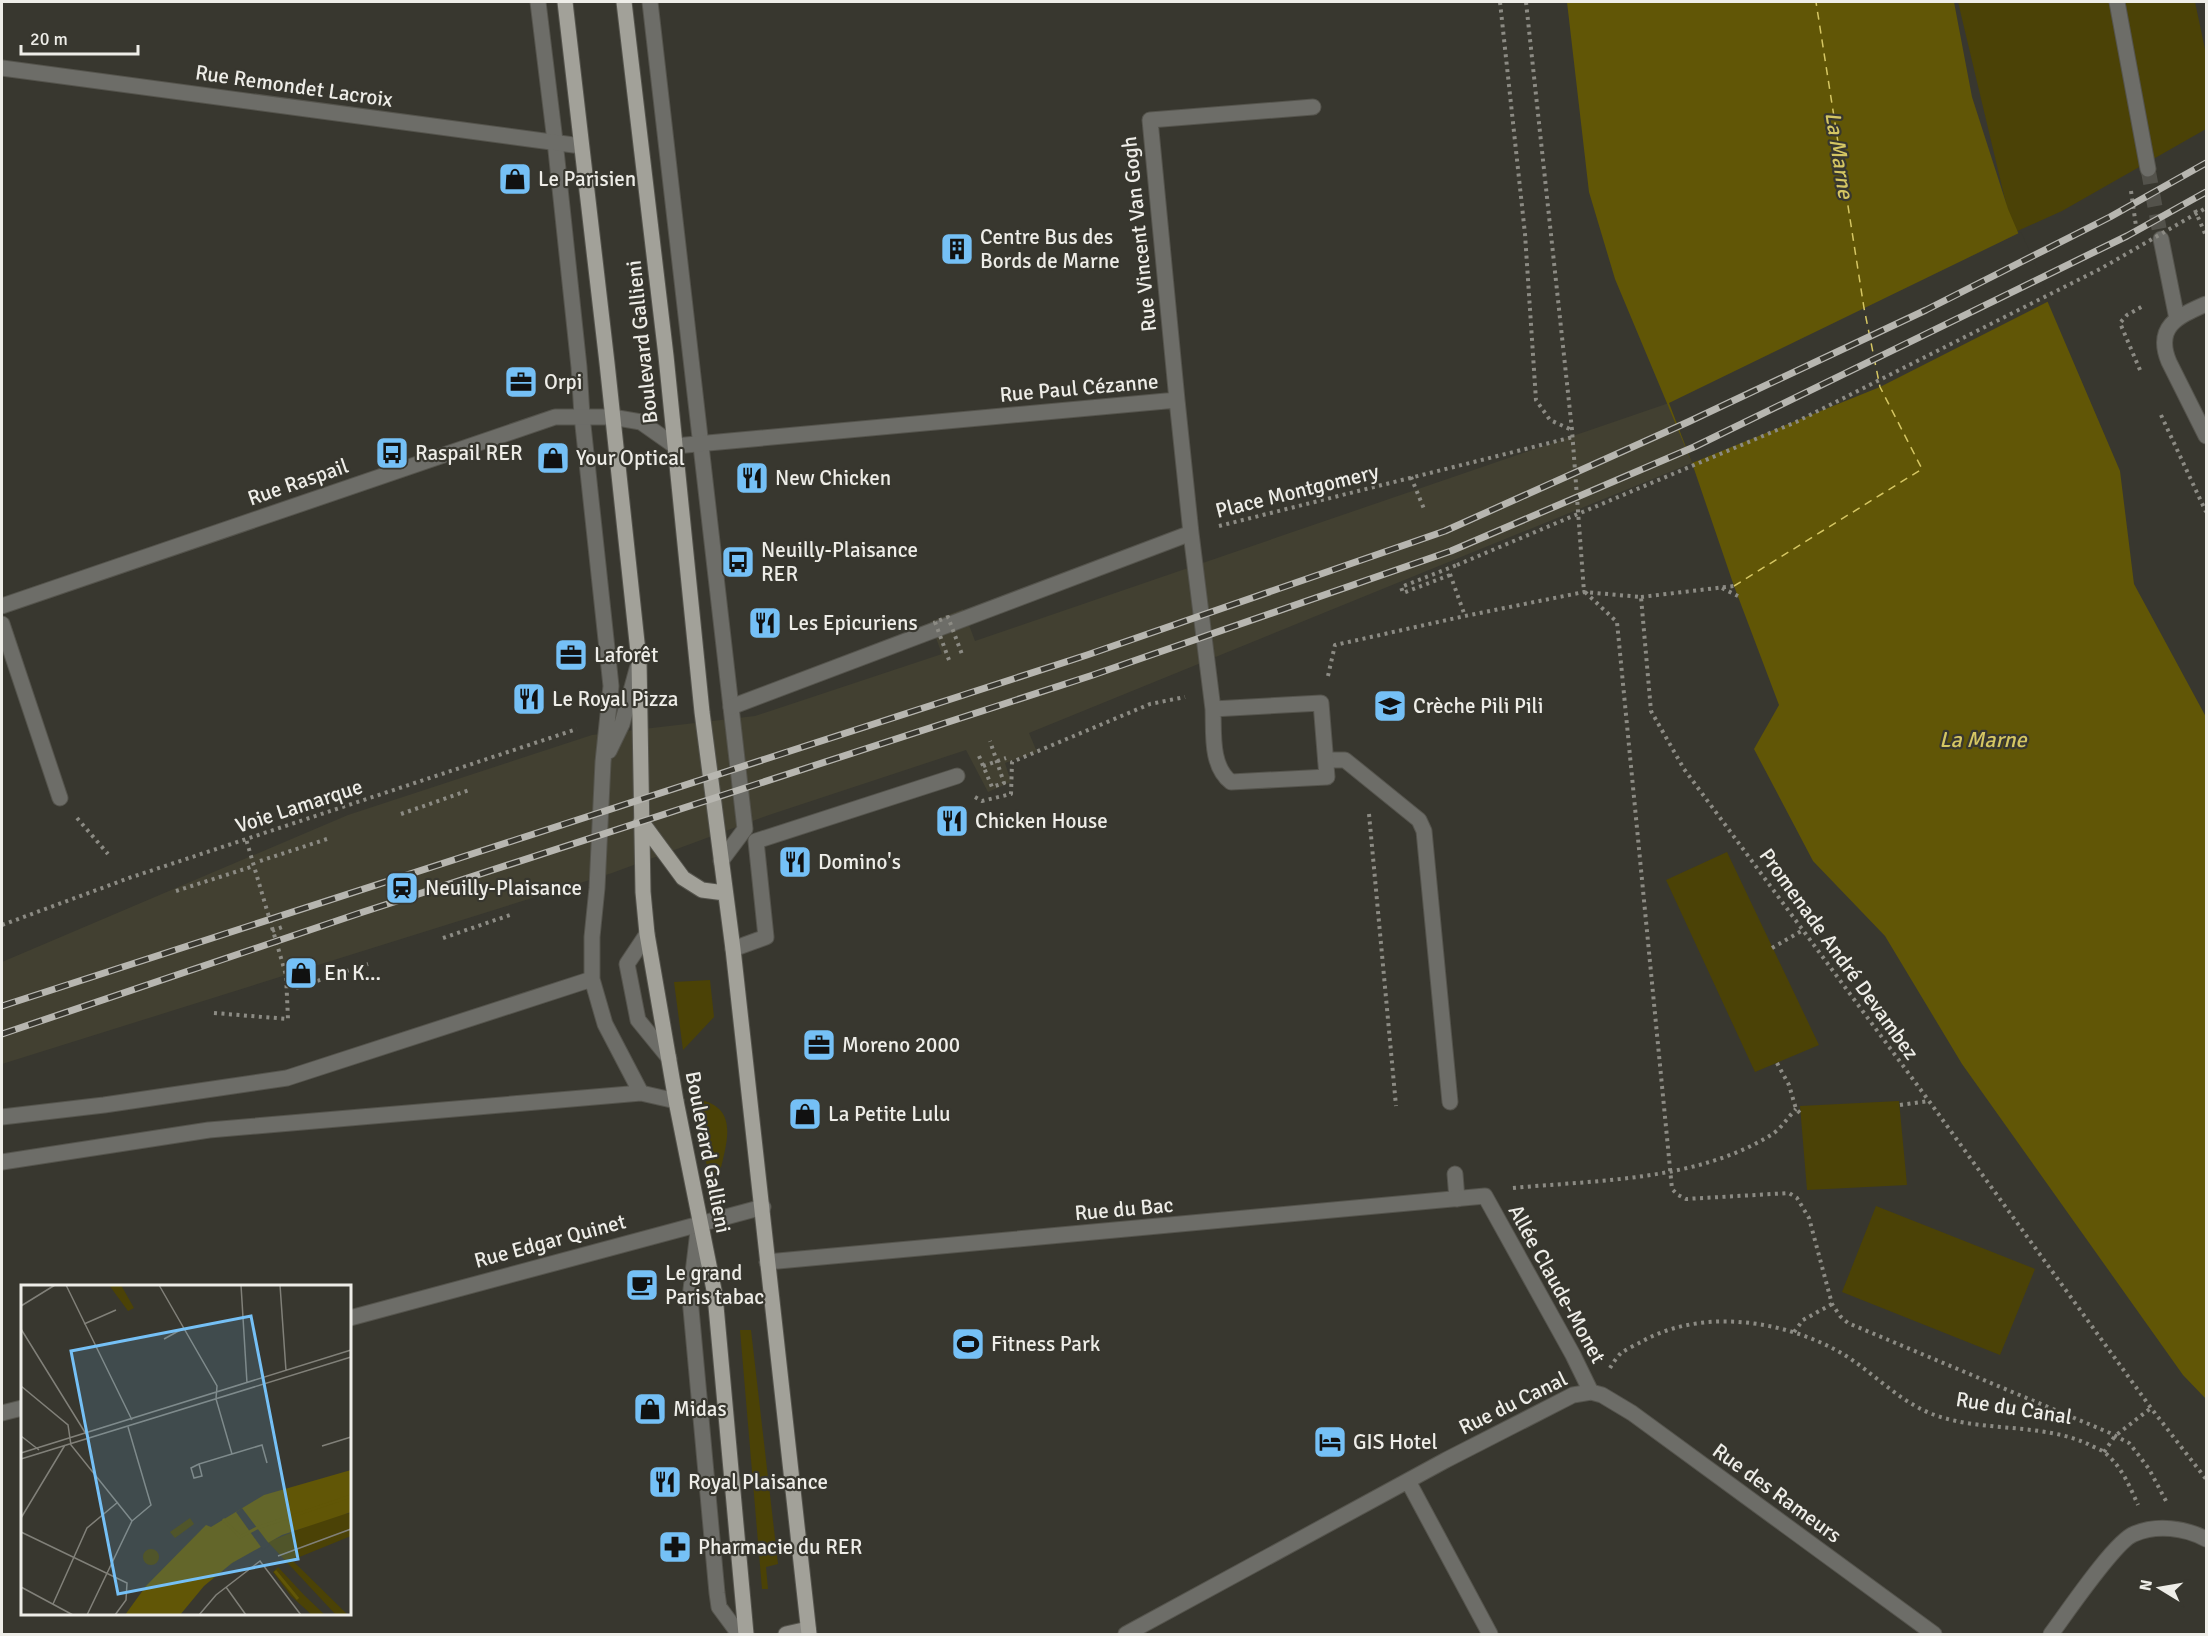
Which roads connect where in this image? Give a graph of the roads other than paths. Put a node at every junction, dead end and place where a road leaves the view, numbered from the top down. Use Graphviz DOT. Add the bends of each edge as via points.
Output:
graph roads {
  1 [pos="538,2"];
  2 [pos="565,2"];
  3 [pos="624,2"];
  4 [pos="650,2"];
  5 [pos="2117,2"];
  6 [pos="2,69"];
  7 [pos="1313,107"];
  8 [pos="555,141"];
  9 [pos="580,146"];
  10 [pos="2148,169"];
  11 [pos="2161,239"];
  12 [pos="2206,304"];
  13 [pos="2177,318"];
  14 [pos="1177,400"];
  15 [pos="582,416"];
  16 [pos="612,417"];
  17 [pos="2206,436"];
  18 [pos="700,444"];
  19 [pos="675,446"];
  20 [pos="1191,533"];
  21 [pos="2,606"];
  22 [pos="2,624"];
  23 [pos="639,661"];
  24 [pos="731,707"];
  25 [pos="1213,709"];
  26 [pos="1326,760"];
  27 [pos="603,762"];
  28 [pos="951,778"];
  29 [pos="60,798"];
  30 [pos="641,821"];
  31 [pos="721,861"];
  32 [pos="725,893"];
  33 [pos="647,934"];
  34 [pos="733,949"];
  35 [pos="592,979"];
  36 [pos="669,1058"];
  37 [pos="641,1093"];
  38 [pos="676,1101"];
  39 [pos="1450,1102"];
  40 [pos="2,1117"];
  41 [pos="2,1162"];
  42 [pos="1455,1174"];
  43 [pos="1485,1196"];
  44 [pos="1457,1199"];
  45 [pos="763,1207"];
  46 [pos="699,1223"];
  47 [pos="766,1262"];
  48 [pos="351,1318"];
  49 [pos="1591,1392"];
  50 [pos="21,1407"];
  51 [pos="2,1413"];
  52 [pos="1408,1481"];
  53 [pos="2206,1539"];
  54 [pos="809,1632"];
  55 [pos="739,1635"];
  56 [pos="746,1635"];
  57 [pos="786,1635"];
  58 [pos="1126,1635"];
  59 [pos="1490,1635"];
  60 [pos="1934,1635"];
  61 [pos="2051,1635"];
  1 -- 8 [label="street"];
  2 -- 9 [label="main road, Boulevard Gallieni"];
  3 -- 19 [label="main road, Boulevard Gallieni"];
  4 -- 18 [label="street"];
  5 -- 10 [label="street"];
  6 -- 8 [label="street, Rue Remondet Lacroix"];
  7 -- 14 [label="street, Rue Vincent Van Gogh" via="1150,120"];
  8 -- 9 [label="street, Rue Remondet Lacroix"];
  8 -- 15 [label="street"];
  9 -- 16 [label="main road, Boulevard Gallieni"];
  11 -- 13 [label="street"];
  12 -- 13 [label="street"];
  13 -- 17 [label="street" via="2167,332 2165,352"];
  14 -- 18 [label="street, Rue Paul Cézanne"];
  14 -- 20 [label="street, Rue Paul Cézanne"];
  15 -- 16 [label="street, Rue Raspail"];
  15 -- 21 [label="street, Rue Raspail" via="555,417"];
  15 -- 27 [label="street" via="611,686"];
  16 -- 19 [label="street, Rue Raspail" via="641,422"];
  16 -- 23 [label="main road, Boulevard Gallieni"];
  18 -- 19 [label="street, Rue Paul Cézanne"];
  18 -- 24 [label="street"];
  19 -- 31 [label="main road, Boulevard Gallieni"];
  20 -- 24 [label="street"];
  20 -- 25 [label="street, Rue Paul Cézanne"];
  22 -- 29 [label="street"];
  23 -- 27 [label="street" via="622,724"];
  23 -- 30 [label="main road, Boulevard Gallieni"];
  24 -- 31 [label="street" via="746,829"];
  25 -- 26 [label="street" via="1321,703"];
  25 -- 26 [label="street, Rue Paul Cézanne" via="1215,757 1224,777 1231,782 1327,777"];
  26 -- 39 [label="street" via="1345,760 1419,820 1424,831"];
  27 -- 35 [label="street"];
  28 -- 34 [label="street" via="756,841 766,938"];
  30 -- 32 [label="main road" via="683,878 702,890"];
  30 -- 33 [label="main road, Boulevard Gallieni"];
  31 -- 32 [label="main road, Boulevard Gallieni"];
  32 -- 34 [label="main road, Boulevard Gallieni"];
  33 -- 36 [label="main road, Boulevard Gallieni"];
  33 -- 36 [label="street" via="627,964 638,1020"];
  34 -- 45 [label="main road, Boulevard Gallieni"];
  35 -- 37 [label="street" via="605,1024"];
  35 -- 40 [label="street" via="287,1078"];
  36 -- 38 [label="main road, Boulevard Gallieni"];
  37 -- 38 [label="street"];
  37 -- 41 [label="street" via="209,1130"];
  38 -- 46 [label="main road, Boulevard Gallieni"];
  42 -- 44 [label="street"];
  43 -- 44 [label="street, Rue du Bac"];
  43 -- 49 [label="street, Allée Claude-Monet"];
  44 -- 47 [label="street, Rue du Bac"];
  45 -- 46 [label="street, Rue Edgar Quinet"];
  45 -- 47 [label="main road, Boulevard Gallieni"];
  46 -- 48 [label="street, Rue Edgar Quinet"];
  46 -- 55 [label="street" via="690,1298 717,1593 719,1607"];
  46 -- 56 [label="main road, Boulevard Gallieni" via="715,1295"];
  47 -- 54 [label="main road, Boulevard Gallieni"];
  49 -- 52 [label="street, Rue du Canal" via="1559,1401"];
  49 -- 60 [label="street, Rue des Rameurs" via="1609,1397 1632,1413"];
  50 -- 51 [label="street"];
  52 -- 58 [label="street, Rue du Canal"];
  52 -- 59 [label="street"];
  53 -- 61 [label="street" via="2180,1529 2161,1528 2133,1534 2115,1550"];
  54 -- 57 [label="street"];
}
